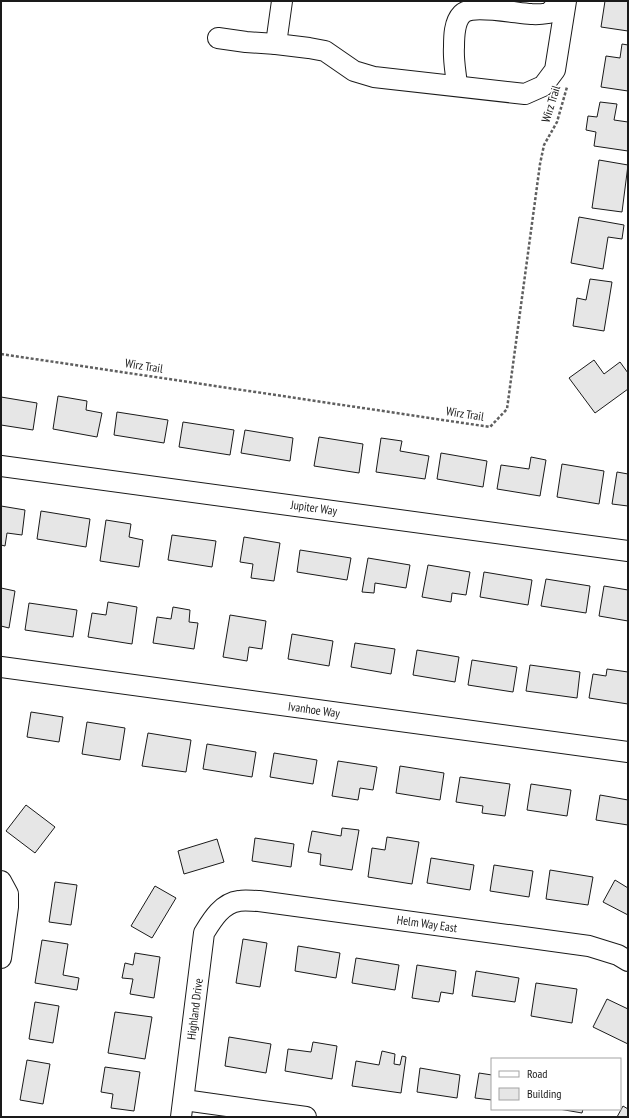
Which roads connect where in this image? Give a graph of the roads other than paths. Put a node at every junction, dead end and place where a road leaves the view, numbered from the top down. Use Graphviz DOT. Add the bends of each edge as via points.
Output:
graph roads {
  1 [pos="282,1"];
  2 [pos="560,1"];
  3 [pos="566,1"];
  4 [pos="218,38"];
  5 [pos="276,44"];
  6 [pos="458,86"];
  7 [pos="1,466"];
  8 [pos="628,551"];
  9 [pos="1,667"];
  10 [pos="628,752"];
  11 [pos="1,881"];
  12 [pos="224,907"];
  13 [pos="1,958"];
  14 [pos="628,961"];
  15 [pos="182,1108"];
  16 [pos="306,1117"];
  1 -- 5 [label="street"];
  2 -- 6 [label="street" via="549,13 533,15 477,9 461,15 454,33 453,48"];
  3 -- 6 [label="street" via="555,70 543,86 525,94"];
  4 -- 5 [label="street"];
  5 -- 6 [label="street" via="325,51 354,71 374,77"];
  7 -- 8 [label="street, Jupiter Way"];
  9 -- 10 [label="street, Ivanhoe Way"];
  11 -- 13 [label="street" via="8,894"];
  12 -- 14 [label="street, Helm Way East" via="238,901 259,901 589,946 618,955"];
  12 -- 15 [label="street, Highland Drive" via="204,933"];
  15 -- 16 [label="street"];
}
